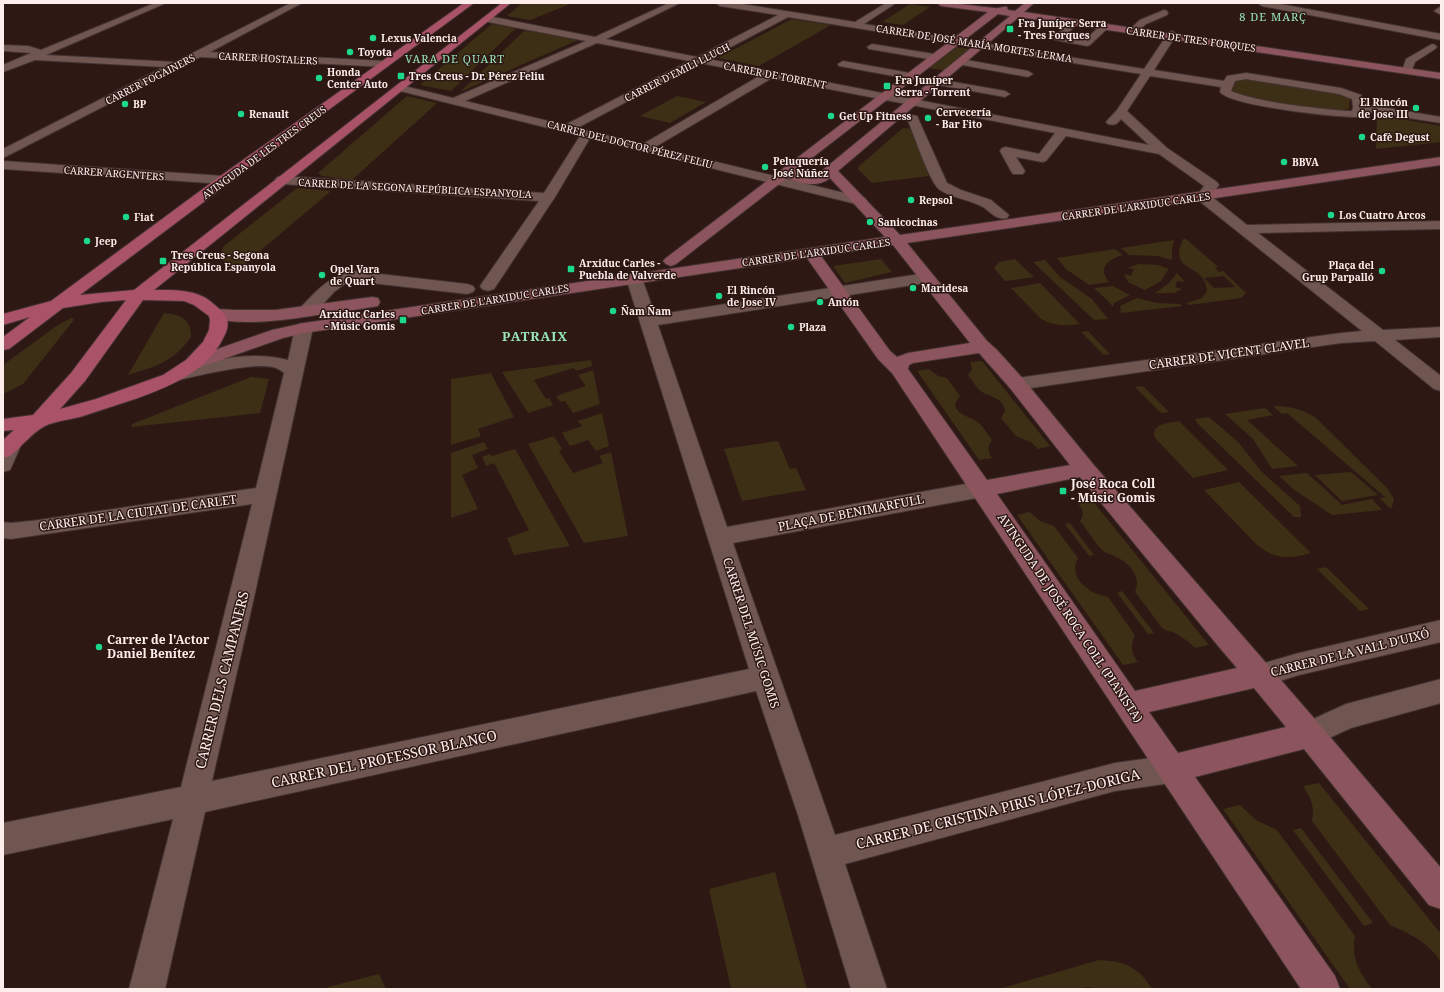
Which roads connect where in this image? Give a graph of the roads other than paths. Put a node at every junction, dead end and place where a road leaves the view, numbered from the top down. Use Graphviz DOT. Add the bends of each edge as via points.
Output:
graph roads {
  1 [pos="147,3"];
  2 [pos="162,3"];
  3 [pos="298,3"];
  4 [pos="470,3"];
  5 [pos="507,3"];
  6 [pos="676,3"];
  7 [pos="720,3"];
  8 [pos="892,3"];
  9 [pos="941,3"];
  10 [pos="958,3"];
  11 [pos="1030,3"];
  12 [pos="1262,3"];
  13 [pos="999,10"];
  14 [pos="1018,10"];
  15 [pos="1164,13"];
  16 [pos="787,14"];
  17 [pos="488,19"];
  18 [pos="1074,22"];
  19 [pos="856,25"];
  20 [pos="1104,27"];
  21 [pos="1135,29"];
  22 [pos="1171,35"];
  23 [pos="1441,37"];
  24 [pos="596,40"];
  25 [pos="957,40"];
  26 [pos="982,44"];
  27 [pos="872,46"];
  28 [pos="1432,47"];
  29 [pos="3,48"];
  30 [pos="32,53"];
  31 [pos="198,54"];
  32 [pos="934,57"];
  33 [pos="699,60"];
  34 [pos="961,62"];
  35 [pos="385,64"];
  36 [pos="843,64"];
  37 [pos="176,65"];
  38 [pos="1408,68"];
  39 [pos="3,69"];
  40 [pos="1147,71"];
  41 [pos="1441,73"];
  42 [pos="771,74"];
  43 [pos="1028,74"];
  44 [pos="910,76"];
  45 [pos="1441,76"];
  46 [pos="937,82"];
  47 [pos="1228,85"];
  48 [pos="400,88"];
  49 [pos="1005,94"];
  50 [pos="884,96"];
  51 [pos="456,101"];
  52 [pos="913,102"];
  53 [pos="1360,107"];
  54 [pos="1121,112"];
  55 [pos="897,115"];
  56 [pos="1441,120"];
  57 [pos="566,128"];
  58 [pos="1063,131"];
  59 [pos="587,134"];
  60 [pos="1099,138"];
  61 [pos="645,148"];
  62 [pos="1163,151"];
  63 [pos="1441,153"];
  64 [pos="3,154"];
  65 [pos="1441,161"];
  66 [pos="3,165"];
  67 [pos="787,171"];
  68 [pos="830,171"];
  69 [pos="1018,171"];
  70 [pos="224,180"];
  71 [pos="282,180"];
  72 [pos="775,180"];
  73 [pos="1208,191"];
  74 [pos="548,196"];
  75 [pos="860,201"];
  76 [pos="1002,215"];
  77 [pos="1441,225"];
  78 [pos="1244,229"];
  79 [pos="892,236"];
  80 [pos="812,252"];
  81 [pos="670,261"];
  82 [pos="634,278"];
  83 [pos="926,278"];
  84 [pos="488,286"];
  85 [pos="467,289"];
  86 [pos="840,292"];
  87 [pos="139,294"];
  88 [pos="59,303"];
  89 [pos="216,314"];
  90 [pos="305,319"];
  91 [pos="3,320"];
  92 [pos="649,321"];
  93 [pos="1441,332"];
  94 [pos="1379,335"];
  95 [pos="3,345"];
  96 [pos="982,347"];
  97 [pos="195,363"];
  98 [pos="900,369"];
  99 [pos="294,371"];
  100 [pos="179,374"];
  101 [pos="1017,384"];
  102 [pos="1441,385"];
  103 [pos="40,419"];
  104 [pos="6,440"];
  105 [pos="3,465"];
  106 [pos="1085,469"];
  107 [pos="982,489"];
  108 [pos="266,494"];
  109 [pos="5,531"];
  110 [pos="719,537"];
  111 [pos="1441,631"];
  112 [pos="1260,675"];
  113 [pos="765,677"];
  114 [pos="1441,691"];
  115 [pos="1130,704"];
  116 [pos="1310,734"];
  117 [pos="1172,769"];
  118 [pos="192,800"];
  119 [pos="3,839"];
  120 [pos="824,853"];
  121 [pos="1441,893"];
  122 [pos="147,989"];
  123 [pos="869,989"];
  124 [pos="1322,989"];
  1 -- 30 [label="street" via="50,42"];
  2 -- 30 [label="street"];
  3 -- 31 [label="street, CARRER FOGAINERS"];
  4 -- 35 [label="main road, AVINGUDA DE LES TRES CREUS"];
  5 -- 17 [label="main road"];
  6 -- 24 [label="street"];
  7 -- 16 [label="street, CARRER DE JOSÉ MARÍA MORTES LERMA"];
  8 -- 19 [label="street"];
  9 -- 13 [label="main road, CARRER DE TRES FORQUES"];
  10 -- 13 [label="main road, CARRER DE TRES FORQUES"];
  11 -- 14 [label="main road"];
  12 -- 23 [label="street"];
  13 -- 14 [label="main road, CARRER DE TRES FORQUES"];
  13 -- 25 [label="main road"];
  14 -- 18 [label="main road, CARRER DE TRES FORQUES"];
  14 -- 21 [label="main road, CARRER DE TRES FORQUES"];
  14 -- 26 [label="main road"];
  15 -- 21 [label="street" via="1143,22"];
  16 -- 19 [label="street, CARRER DE JOSÉ MARÍA MORTES LERMA"];
  16 -- 33 [label="street, CARRER D'EMILI LLUCH"];
  17 -- 24 [label="street, CARRER DE TORRENT"];
  17 -- 48 [label="main road"];
  18 -- 20 [label="main road, CARRER DE TRES FORQUES"];
  18 -- 20 [label="street" via="1058,38 1087,43"];
  19 -- 25 [label="street, CARRER DE JOSÉ MARÍA MORTES LERMA"];
  20 -- 22 [label="main road, CARRER DE TRES FORQUES"];
  21 -- 22 [label="main road, CARRER DE TRES FORQUES"];
  22 -- 38 [label="main road, CARRER DE TRES FORQUES"];
  22 -- 40 [label="street"];
  22 -- 45 [label="main road, CARRER DE TRES FORQUES"];
  24 -- 33 [label="street, CARRER DE TORRENT"];
  24 -- 51 [label="street"];
  25 -- 26 [label="street, CARRER DE JOSÉ MARÍA MORTES LERMA"];
  25 -- 32 [label="main road"];
  26 -- 34 [label="main road"];
  26 -- 40 [label="street, CARRER DE JOSÉ MARÍA MORTES LERMA"];
  27 -- 32 [label="street"];
  28 -- 38 [label="street" via="1410,61"];
  29 -- 30 [label="street"];
  30 -- 37 [label="street" via="39,58"];
  30 -- 39 [label="street"];
  31 -- 35 [label="street, CARRER HOSTALERS"];
  31 -- 37 [label="street, CARRER FOGAINERS"];
  32 -- 44 [label="main road"];
  33 -- 42 [label="street, CARRER DE TORRENT"];
  33 -- 57 [label="street, CARRER D'EMILI LLUCH"];
  34 -- 43 [label="street"];
  34 -- 46 [label="main road"];
  35 -- 70 [label="main road, AVINGUDA DE LES TRES CREUS"];
  36 -- 44 [label="street"];
  37 -- 64 [label="street, CARRER FOGAINERS"];
  38 -- 41 [label="main road, CARRER DE TRES FORQUES"];
  40 -- 47 [label="street, CARRER DE JOSÉ MARÍA MORTES LERMA"];
  40 -- 54 [label="street"];
  42 -- 50 [label="street, CARRER DE TORRENT"];
  42 -- 61 [label="street"];
  44 -- 50 [label="main road"];
  46 -- 49 [label="street"];
  46 -- 52 [label="main road"];
  47 -- 53 [label="street" via="1231,78 1246,76 1341,91 1357,97"];
  47 -- 53 [label="street" via="1225,92 1239,98 1330,113 1356,114"];
  48 -- 51 [label="street, CARRER DEL DOCTOR PÉREZ FELIU"];
  48 -- 71 [label="main road"];
  50 -- 52 [label="street, CARRER DE TORRENT"];
  50 -- 67 [label="main road"];
  51 -- 57 [label="street, CARRER DEL DOCTOR PÉREZ FELIU"];
  52 -- 55 [label="main road"];
  52 -- 58 [label="street, CARRER DE TORRENT"];
  53 -- 56 [label="street"];
  54 -- 60 [label="street"];
  54 -- 62 [label="street"];
  55 -- 68 [label="main road"];
  55 -- 76 [label="street" via="913,118 941,186 949,191 983,201"];
  57 -- 59 [label="street, CARRER DEL DOCTOR PÉREZ FELIU"];
  58 -- 60 [label="street, CARRER DE TORRENT"];
  58 -- 69 [label="street" via="1042,158 1006,151"];
  59 -- 61 [label="street, CARRER DEL DOCTOR PÉREZ FELIU"];
  59 -- 74 [label="street"];
  60 -- 62 [label="street, CARRER DE TORRENT"];
  61 -- 72 [label="street, CARRER DEL DOCTOR PÉREZ FELIU"];
  62 -- 73 [label="street"];
  63 -- 73 [label="main road, CARRER DE L'ARXIDUC CARLES"];
  65 -- 73 [label="main road, CARRER DE L'ARXIDUC CARLES"];
  66 -- 70 [label="street, CARRER ARGENTERS"];
  67 -- 68 [label="main road" via="791,175 808,180 819,179"];
  67 -- 72 [label="main road"];
  68 -- 75 [label="main road"];
  70 -- 88 [label="main road, AVINGUDA DE LES TRES CREUS"];
  71 -- 74 [label="street, CARRER DE LA SEGONA REPÚBLICA ESPANYOLA"];
  71 -- 87 [label="main road"];
  72 -- 75 [label="street, CARRER DEL DOCTOR PÉREZ FELIU"];
  72 -- 81 [label="main road"];
  73 -- 76 [label="main road, CARRER DE L'ARXIDUC CARLES"];
  73 -- 78 [label="street"];
  73 -- 79 [label="main road, CARRER DE L'ARXIDUC CARLES"];
  74 -- 84 [label="street"];
  75 -- 79 [label="main road"];
  76 -- 79 [label="main road, CARRER DE L'ARXIDUC CARLES"];
  77 -- 78 [label="street"];
  78 -- 94 [label="street"];
  79 -- 80 [label="main road, CARRER DE L'ARXIDUC CARLES"];
  79 -- 81 [label="main road, CARRER DE L'ARXIDUC CARLES"];
  79 -- 83 [label="main road"];
  80 -- 82 [label="main road, CARRER DE L'ARXIDUC CARLES"];
  80 -- 86 [label="main road, AVINGUDA DE JOSÉ ROCA COLL (PIANISTA)"];
  81 -- 84 [label="main road, CARRER DE L'ARXIDUC CARLES"];
  82 -- 90 [label="main road, CARRER DE L'ARXIDUC CARLES"];
  82 -- 92 [label="street, CARRER DEL MÚSIC GOMIS"];
  83 -- 86 [label="street"];
  83 -- 96 [label="main road"];
  84 -- 85 [label="main road, CARRER DE L'ARXIDUC CARLES"];
  85 -- 90 [label="main road, CARRER DE L'ARXIDUC CARLES"];
  85 -- 90 [label="street, CARRER DE L'ARXIDUC CARLES" via="344,277 335,282"];
  86 -- 92 [label="street"];
  86 -- 98 [label="main road, AVINGUDA DE JOSÉ ROCA COLL (PIANISTA)" via="884,355"];
  87 -- 88 [label="main road, AVINGUDA DE LES TRES CREUS"];
  87 -- 89 [label="main road, AVINGUDA DE LES TRES CREUS" via="197,300"];
  87 -- 103 [label="main road" via="78,377"];
  88 -- 91 [label="main road, AVINGUDA DE LES TRES CREUS"];
  88 -- 95 [label="main road, AVINGUDA DE LES TRES CREUS"];
  89 -- 90 [label="main road, CARRER DE L'ARXIDUC CARLES"];
  89 -- 97 [label="main road" via="220,322 214,341"];
  90 -- 97 [label="main road, CARRER DE L'ARXIDUC CARLES" via="278,334"];
  90 -- 99 [label="street, CARRER DELS CAMPANERS"];
  92 -- 110 [label="street, CARRER DEL MÚSIC GOMIS"];
  93 -- 94 [label="street, CARRER DE VICENT CLAVEL"];
  94 -- 101 [label="street, CARRER DE VICENT CLAVEL" via="1341,338"];
  94 -- 102 [label="street"];
  96 -- 98 [label="main road" via="908,358 902,361"];
  96 -- 101 [label="main road"];
  97 -- 100 [label="main road"];
  98 -- 107 [label="main road, AVINGUDA DE JOSÉ ROCA COLL (PIANISTA)"];
  99 -- 100 [label="street" via="283,364 269,361 234,363"];
  99 -- 108 [label="street, CARRER DELS CAMPANERS"];
  100 -- 103 [label="main road" via="94,407"];
  101 -- 106 [label="main road"];
  103 -- 104 [label="main road"];
  104 -- 105 [label="street"];
  106 -- 107 [label="main road"];
  106 -- 112 [label="main road"];
  107 -- 110 [label="street, PLAÇA DE BENIMARFULL"];
  107 -- 115 [label="main road, AVINGUDA DE JOSÉ ROCA COLL (PIANISTA)"];
  108 -- 109 [label="street, CARRER DE LA CIUTAT DE CARLET"];
  108 -- 118 [label="street, CARRER DELS CAMPANERS"];
  110 -- 113 [label="street, CARRER DEL MÚSIC GOMIS"];
  111 -- 112 [label="street, CARRER DE LA VALL D'UIXÓ"];
  112 -- 115 [label="main road"];
  112 -- 116 [label="main road"];
  113 -- 118 [label="street, CARRER DEL PROFESSOR BLANCO"];
  113 -- 120 [label="street, CARRER DEL MÚSIC GOMIS"];
  114 -- 116 [label="street" via="1346,717"];
  115 -- 117 [label="main road, AVINGUDA DE JOSÉ ROCA COLL (PIANISTA)"];
  116 -- 117 [label="main road"];
  116 -- 121 [label="main road"];
  117 -- 120 [label="street, CARRER DE CRISTINA PIRIS LÓPEZ-DORIGA" via="1115,777"];
  117 -- 124 [label="main road, AVINGUDA DE JOSÉ ROCA COLL (PIANISTA)"];
  118 -- 119 [label="street, CARRER DEL PROFESSOR BLANCO"];
  118 -- 122 [label="street, CARRER DELS CAMPANERS"];
  120 -- 123 [label="street, CARRER DEL MÚSIC GOMIS"];
}
